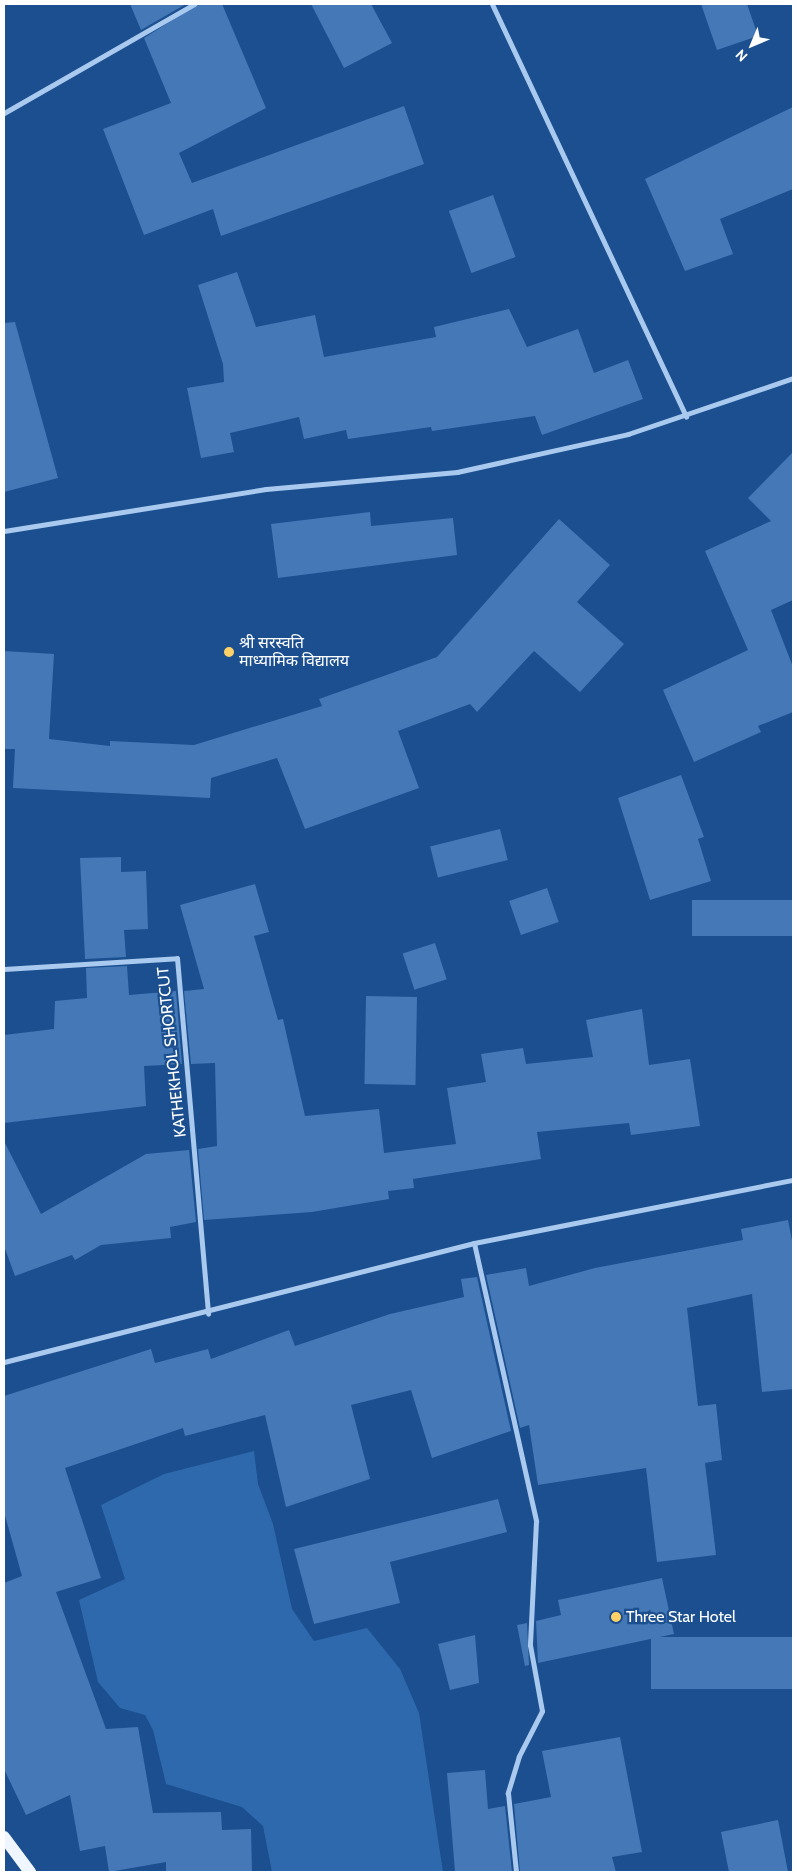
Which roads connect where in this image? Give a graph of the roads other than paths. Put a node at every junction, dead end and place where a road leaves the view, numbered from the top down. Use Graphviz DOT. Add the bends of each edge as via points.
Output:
graph roads {
  1 [pos="194,4"];
  2 [pos="492,4"];
  3 [pos="4,113"];
  4 [pos="793,378"];
  5 [pos="686,417"];
  6 [pos="4,531"];
  7 [pos="4,969"];
  8 [pos="793,1180"];
  9 [pos="474,1243"];
  10 [pos="208,1314"];
  11 [pos="4,1362"];
  12 [pos="4,1837"];
  13 [pos="30,1872"];
  14 [pos="516,1872"];
  1 -- 3 [label="street"];
  2 -- 5 [label="street"];
  4 -- 5 [label="street"];
  5 -- 6 [label="street" via="457,472 266,489"];
  7 -- 10 [label="street, KATHEKHOL SHORTCUT" via="178,958"];
  8 -- 9 [label="street"];
  9 -- 10 [label="street"];
  9 -- 14 [label="street" via="536,1522 530,1645 542,1711 519,1756 508,1793"];
  10 -- 11 [label="street"];
  12 -- 13 [label="main road"];
}
